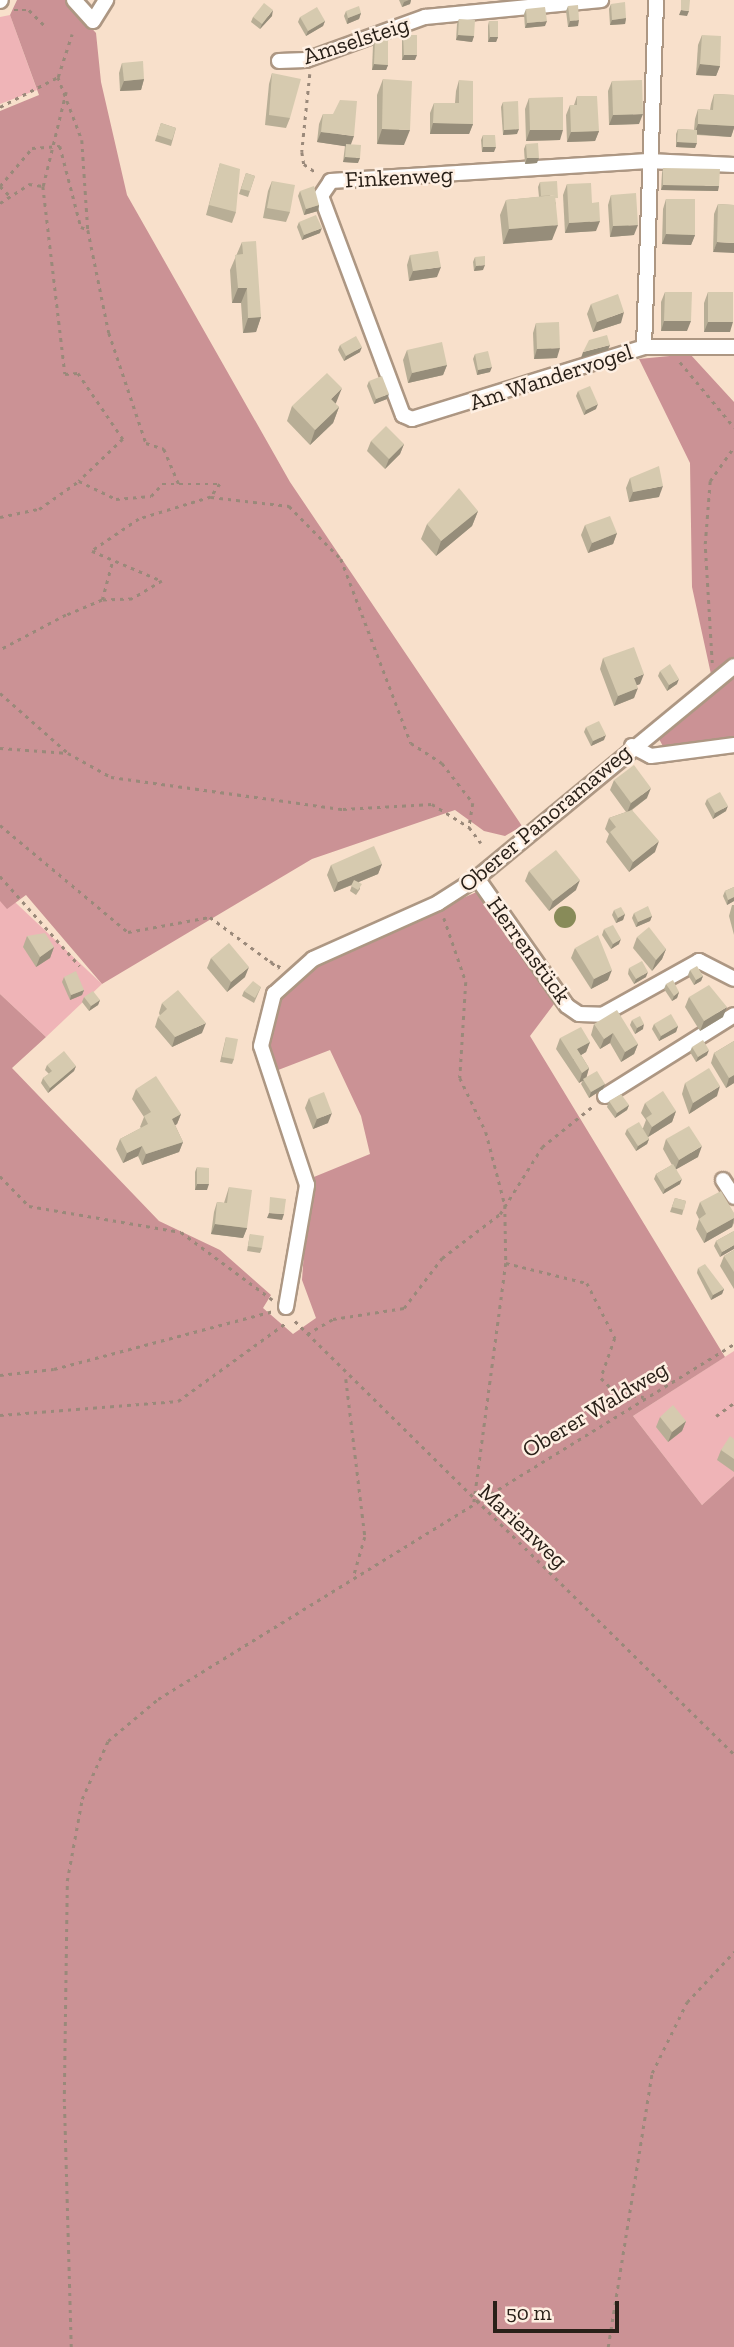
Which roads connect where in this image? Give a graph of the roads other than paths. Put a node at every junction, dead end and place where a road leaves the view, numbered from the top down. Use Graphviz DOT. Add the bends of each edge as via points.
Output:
graph roads {
  1 [pos="74,0"];
  2 [pos="106,0"];
  3 [pos="601,0"];
  4 [pos="656,0"];
  5 [pos="279,61"];
  6 [pos="648,161"];
  7 [pos="734,165"];
  8 [pos="644,347"];
  9 [pos="734,347"];
  10 [pos="412,419"];
  11 [pos="734,666"];
  12 [pos="734,745"];
  13 [pos="632,746"];
  14 [pos="477,878"];
  15 [pos="734,979"];
  16 [pos="734,1015"];
  17 [pos="605,1096"];
  18 [pos="723,1180"];
  19 [pos="734,1196"];
  20 [pos="290,1313"];
  1 -- 2 [label="street" via="93,21"];
  3 -- 5 [label="street, Amselsteig" via="425,17 318,55"];
  4 -- 6 [label="street"];
  6 -- 7 [label="street, Finkenweg"];
  6 -- 8 [label="street"];
  6 -- 10 [label="street, Finkenweg" via="323,185 321,206 403,415"];
  8 -- 9 [label="street, Am Wandervogel"];
  8 -- 10 [label="street, Am Wandervogel"];
  11 -- 13 [label="street, Oberer Panoramaweg" via="713,678"];
  12 -- 13 [label="street" via="651,756"];
  13 -- 14 [label="street, Oberer Panoramaweg"];
  14 -- 15 [label="street, Herrenstück" via="579,1014 602,1016 699,961"];
  14 -- 20 [label="street, Oberer Panoramaweg" via="438,903 313,959 274,994 261,1046 300,1152 305,1205"];
  16 -- 17 [label="street"];
  18 -- 19 [label="street"];
}
